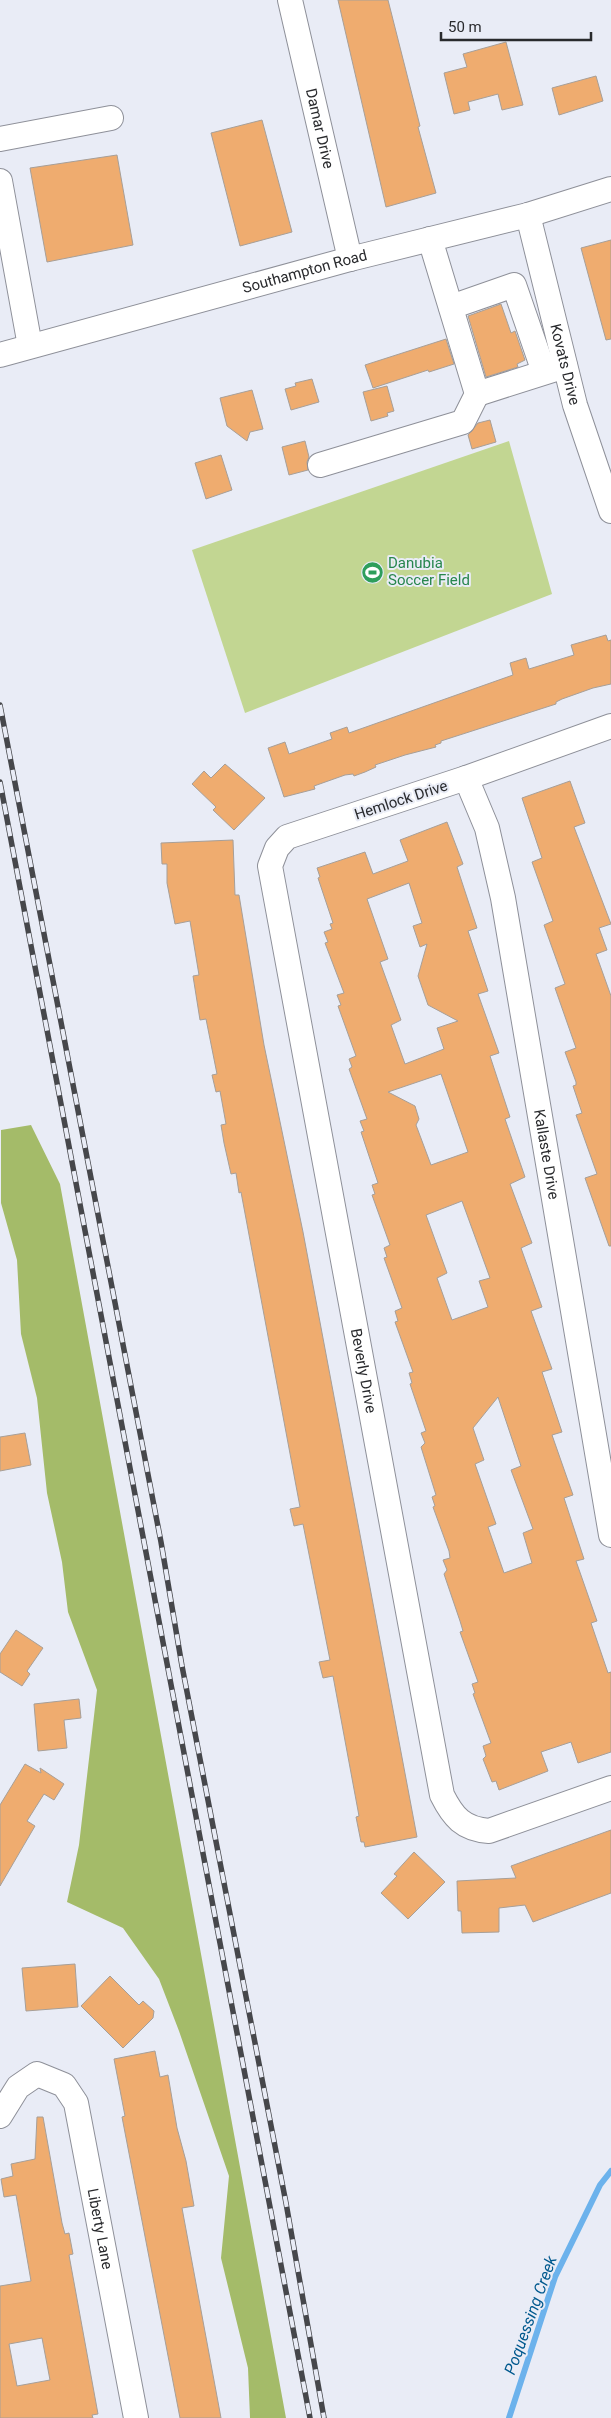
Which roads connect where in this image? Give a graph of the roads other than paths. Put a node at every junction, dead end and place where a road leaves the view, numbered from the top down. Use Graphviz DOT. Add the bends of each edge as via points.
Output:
graph roads {
  1 [pos="290,0"];
  2 [pos="112,118"];
  3 [pos="0,140"];
  4 [pos="0,181"];
  5 [pos="611,189"];
  6 [pos="528,214"];
  7 [pos="430,239"];
  8 [pos="350,259"];
  9 [pos="451,307"];
  10 [pos="30,346"];
  11 [pos="0,355"];
  12 [pos="555,369"];
  13 [pos="477,394"];
  14 [pos="320,465"];
  15 [pos="611,511"];
  16 [pos="611,726"];
  17 [pos="466,778"];
  18 [pos="282,933"];
  19 [pos="611,1535"];
  20 [pos="611,1788"];
  21 [pos="0,2116"];
  22 [pos="136,2418"];
  1 -- 8 [label="street, Damar Drive"];
  2 -- 3 [label="street"];
  4 -- 10 [label="street"];
  5 -- 6 [label="street, Southampton Road"];
  6 -- 7 [label="street, Southampton Road"];
  6 -- 12 [label="street, Kovats Drive"];
  7 -- 8 [label="street, Southampton Road"];
  7 -- 9 [label="street"];
  8 -- 10 [label="street, Southampton Road"];
  9 -- 12 [label="street" via="514,285"];
  9 -- 13 [label="street"];
  10 -- 11 [label="street, Southampton Road"];
  12 -- 13 [label="street"];
  12 -- 15 [label="street, Kovats Drive" via="575,405"];
  13 -- 14 [label="street" via="463,422"];
  16 -- 17 [label="street, Hemlock Drive"];
  17 -- 18 [label="street, Hemlock Drive" via="287,837 277,848 270,866"];
  17 -- 19 [label="street, Kallaste Drive" via="487,828 503,898"];
  18 -- 20 [label="street, Beverly Drive" via="442,1795 466,1826 489,1831"];
  21 -- 22 [label="street, Liberty Lane" via="18,2087 36,2074 64,2084 76,2103"];
}
